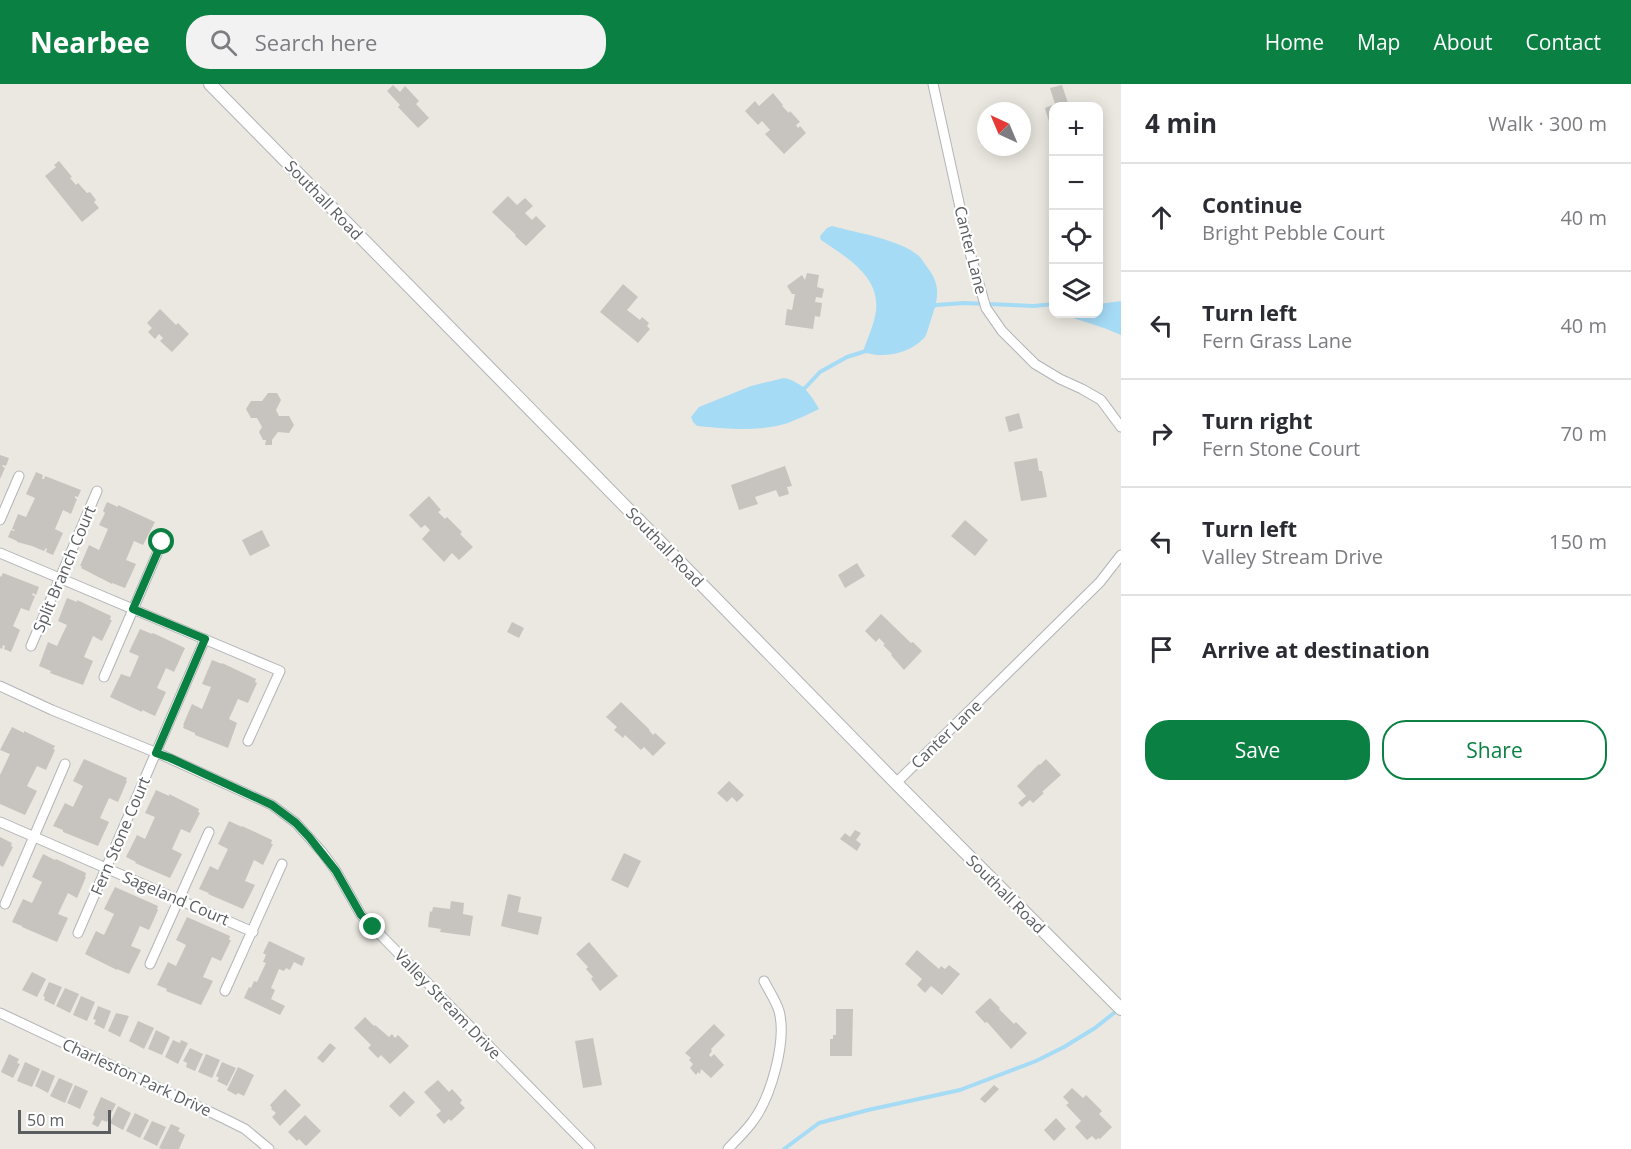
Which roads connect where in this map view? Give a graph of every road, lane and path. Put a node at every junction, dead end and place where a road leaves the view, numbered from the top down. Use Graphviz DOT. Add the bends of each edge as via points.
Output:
graph roads {
  1 [pos="210,84"];
  2 [pos="933,84"];
  3 [pos="1121,427"];
  4 [pos="19,476"];
  5 [pos="97,491"];
  6 [pos="0,520"];
  7 [pos="162,542"];
  8 [pos="0,553"];
  9 [pos="1121,555"];
  10 [pos="60,578"];
  11 [pos="133,609"];
  12 [pos="205,639"];
  13 [pos="31,646"];
  14 [pos="104,678"];
  15 [pos="0,686"];
  16 [pos="248,741"];
  17 [pos="156,753"];
  18 [pos="65,764"];
  19 [pos="896,783"];
  20 [pos="0,822"];
  21 [pos="208,832"];
  22 [pos="34,837"];
  23 [pos="282,864"];
  24 [pos="107,868"];
  25 [pos="179,900"];
  26 [pos="5,904"];
  27 [pos="253,932"];
  28 [pos="78,933"];
  29 [pos="150,964"];
  30 [pos="764,981"];
  31 [pos="225,991"];
  32 [pos="1121,1009"];
  33 [pos="0,1013"];
  34 [pos="269,1149"];
  35 [pos="590,1149"];
  36 [pos="728,1149"];
  1 -- 19 [label="street, Southall Road"];
  2 -- 3 [label="street, Canter Lane" via="970,253 987,308 1002,331 1035,364 1101,400"];
  4 -- 6 [label="street"];
  5 -- 10 [label="street, Split Branch Court"];
  7 -- 11 [label="street"];
  8 -- 10 [label="street"];
  9 -- 19 [label="street, Canter Lane" via="1093,590"];
  10 -- 11 [label="street"];
  10 -- 13 [label="street, Split Branch Court"];
  11 -- 12 [label="street"];
  11 -- 14 [label="street"];
  12 -- 16 [label="street" via="280,671"];
  12 -- 17 [label="street, Fern Stone Court"];
  15 -- 17 [label="street, Valley Stream Drive"];
  17 -- 24 [label="street, Fern Stone Court"];
  17 -- 35 [label="street, Valley Stream Drive" via="272,805 296,823 336,871 361,915"];
  18 -- 22 [label="street"];
  19 -- 32 [label="street, Southall Road"];
  20 -- 22 [label="street, Sageland Court"];
  21 -- 25 [label="street"];
  22 -- 24 [label="street, Sageland Court"];
  22 -- 26 [label="street"];
  23 -- 27 [label="street"];
  24 -- 25 [label="street, Sageland Court"];
  24 -- 28 [label="street, Fern Stone Court"];
  25 -- 27 [label="street, Sageland Court"];
  25 -- 29 [label="street"];
  27 -- 31 [label="street"];
  30 -- 36 [label="street" via="779,1010 781,1038 777,1061 771,1086 754,1120"];
  33 -- 34 [label="street, Charleston Park Drive" via="225,1119"];
}
